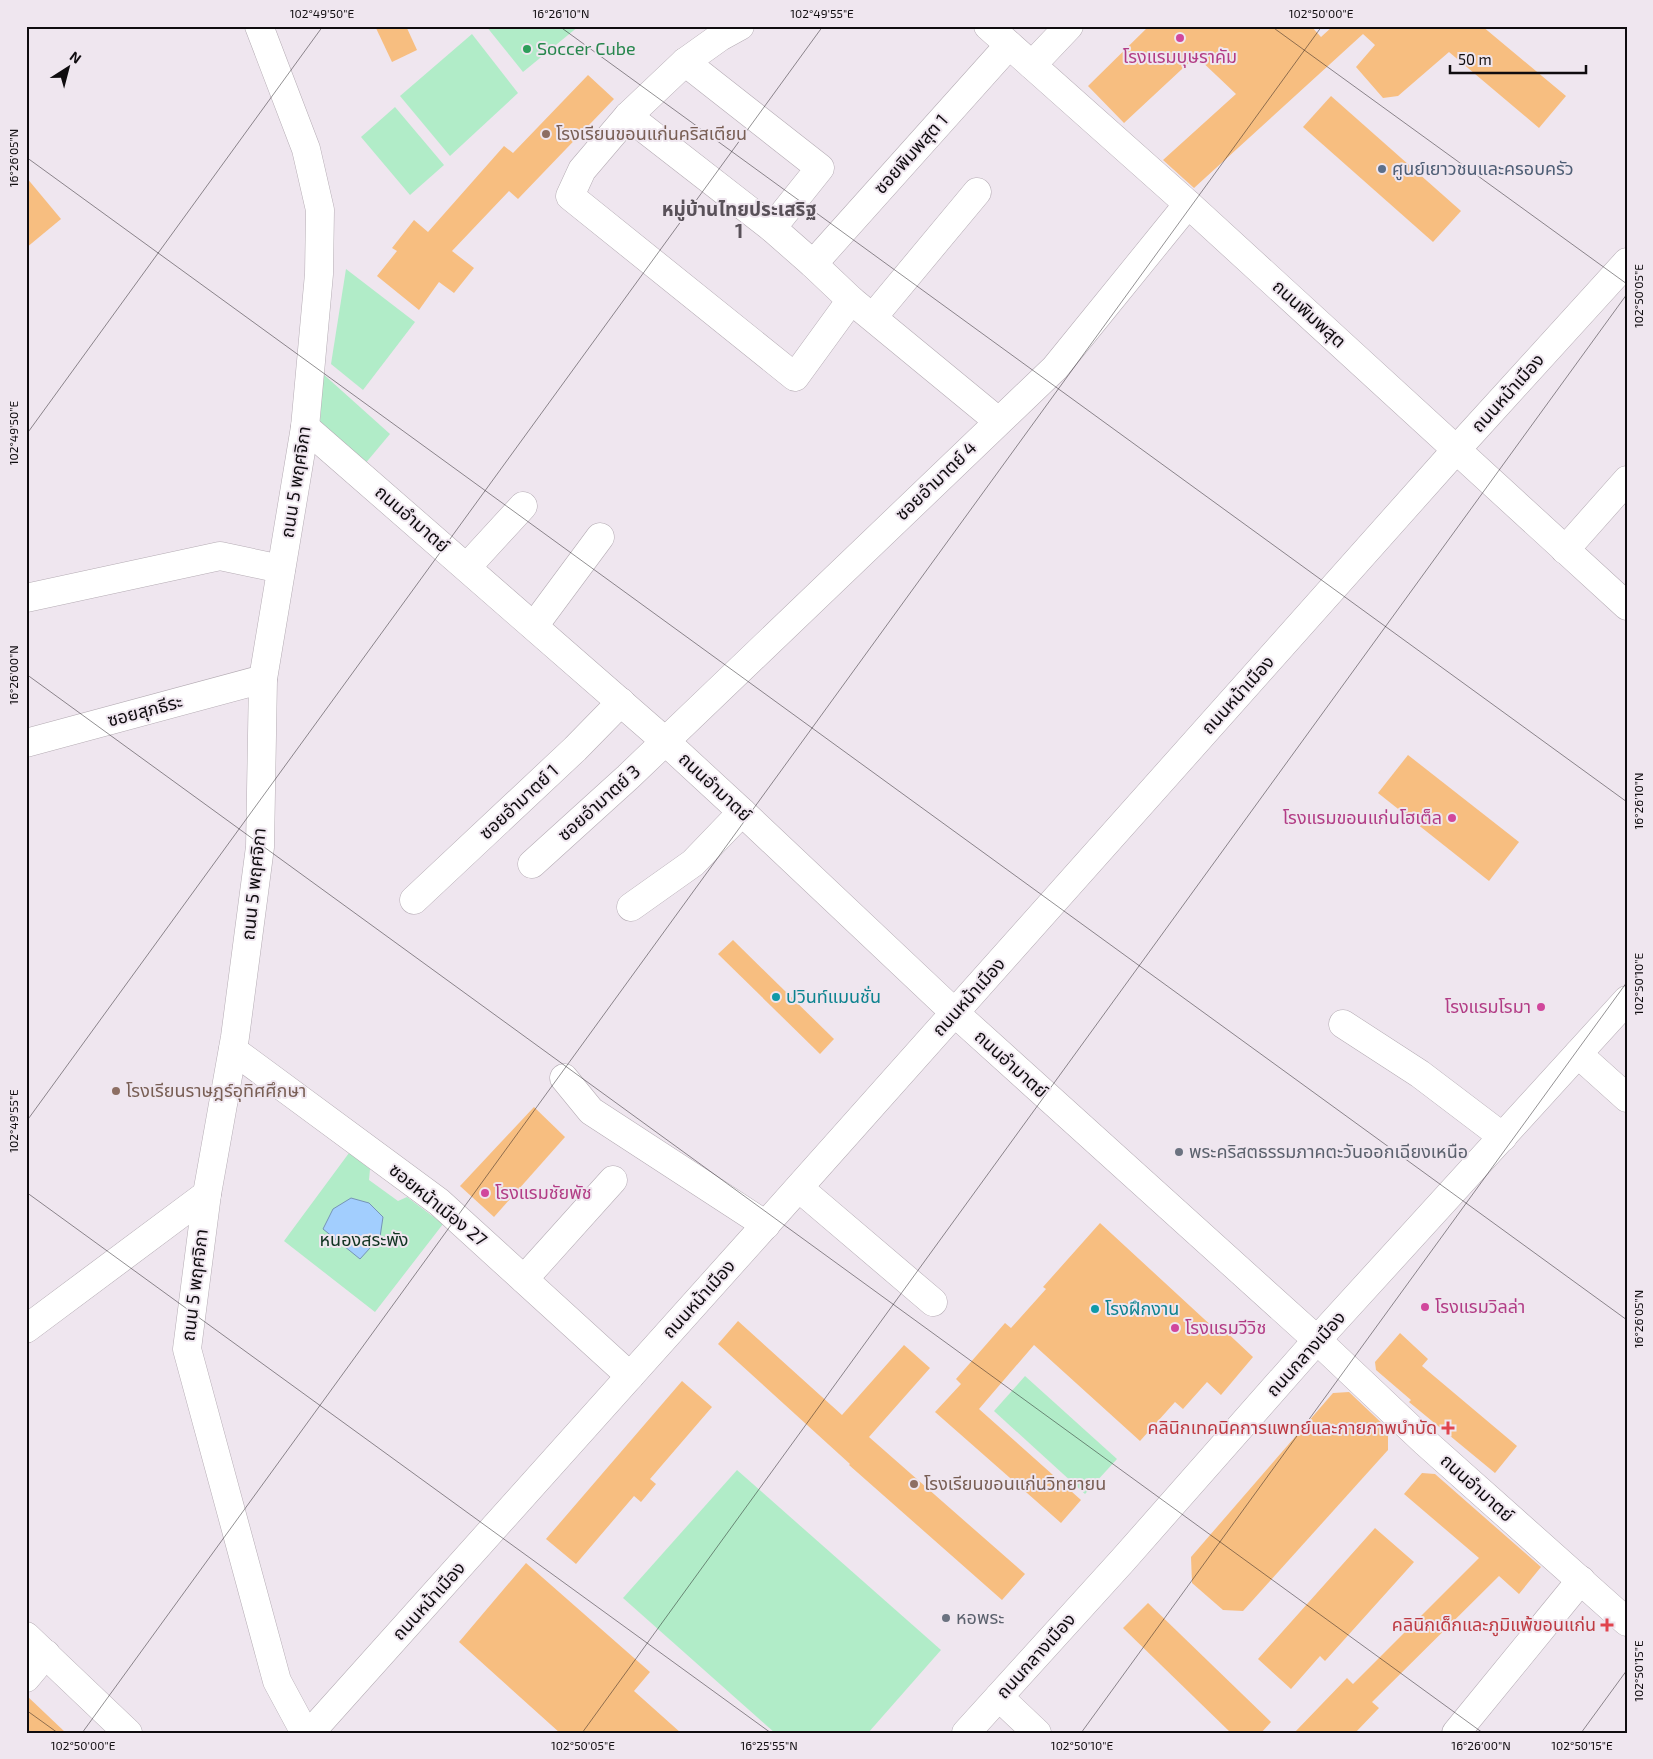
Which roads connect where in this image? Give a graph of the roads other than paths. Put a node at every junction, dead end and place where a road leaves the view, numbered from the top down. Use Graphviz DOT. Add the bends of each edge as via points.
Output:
graph roads {
  1 [pos="259,26"];
  2 [pos="740,26"];
  3 [pos="988,26"];
  4 [pos="1069,26"];
  5 [pos="1009,45"];
  6 [pos="685,62"];
  7 [pos="1032,65"];
  8 [pos="628,116"];
  9 [pos="977,192"];
  10 [pos="1188,204"];
  11 [pos="772,228"];
  12 [pos="1627,262"];
  13 [pos="813,264"];
  14 [pos="851,300"];
  15 [pos="873,317"];
  16 [pos="998,421"];
  17 [pos="305,427"];
  18 [pos="1456,450"];
  19 [pos="1627,480"];
  20 [pos="523,506"];
  21 [pos="600,537"];
  22 [pos="1565,550"];
  23 [pos="467,567"];
  24 [pos="281,569"];
  25 [pos="26,598"];
  26 [pos="1627,606"];
  27 [pos="534,626"];
  28 [pos="263,679"];
  29 [pos="622,702"];
  30 [pos="665,741"];
  31 [pos="26,743"];
  32 [pos="742,812"];
  33 [pos="532,864"];
  34 [pos="414,900"];
  35 [pos="631,908"];
  36 [pos="1627,1000"];
  37 [pos="955,1012"];
  38 [pos="1342,1024"];
  39 [pos="233,1050"];
  40 [pos="1578,1054"];
  41 [pos="564,1078"];
  42 [pos="1627,1098"];
  43 [pos="1503,1137"];
  44 [pos="613,1180"];
  45 [pos="799,1188"];
  46 [pos="207,1194"];
  47 [pos="766,1225"];
  48 [pos="524,1279"];
  49 [pos="933,1302"];
  50 [pos="26,1329"];
  51 [pos="1317,1340"];
  52 [pos="630,1376"];
  53 [pos="1581,1580"];
  54 [pos="1627,1622"];
  55 [pos="26,1636"];
  56 [pos="46,1654"];
  57 [pos="26,1678"];
  58 [pos="999,1697"];
  59 [pos="128,1733"];
  60 [pos="304,1733"];
  61 [pos="310,1733"];
  62 [pos="966,1733"];
  63 [pos="1037,1733"];
  64 [pos="1456,1733"];
  1 -- 17 [label="street, ถนน 5 พฤศจิกา" via="306,149 320,210 319,274"];
  2 -- 6 [label="street"];
  3 -- 5 [label="street, ถนนพิมพสุต"];
  4 -- 7 [label="street"];
  5 -- 7 [label="street, ถนนพิมพสุต"];
  5 -- 13 [label="street, ซอยพิมพสุต 1"];
  6 -- 8 [label="street"];
  6 -- 11 [label="street" via="820,168"];
  7 -- 10 [label="street, ถนนพิมพสุต"];
  8 -- 11 [label="street"];
  8 -- 14 [label="street" via="582,170 570,196 795,377"];
  9 -- 15 [label="street"];
  10 -- 16 [label="street, ซอยอำมาตย์ 4" via="1054,368"];
  10 -- 18 [label="street, ถนนพิมพสุต"];
  11 -- 13 [label="street"];
  12 -- 18 [label="street, ถนนหน้าเมือง"];
  13 -- 14 [label="street"];
  14 -- 15 [label="street"];
  15 -- 16 [label="street"];
  16 -- 30 [label="street, ซอยอำมาตย์ 4"];
  17 -- 23 [label="street, ถนนอำมาตย์"];
  17 -- 24 [label="street, ถนน 5 พฤศจิกา"];
  18 -- 22 [label="street, ถนนพิมพสุต"];
  18 -- 37 [label="street, ถนนหน้าเมือง"];
  19 -- 22 [label="street"];
  20 -- 23 [label="street"];
  21 -- 27 [label="street"];
  22 -- 26 [label="street, ถนนพิมพสุต"];
  23 -- 27 [label="street, ถนนอำมาตย์"];
  24 -- 25 [label="street" via="220,556"];
  24 -- 28 [label="street, ถนน 5 พฤศจิกา"];
  27 -- 29 [label="street, ถนนอำมาตย์"];
  28 -- 31 [label="street, ซอยสุภธีระ"];
  28 -- 39 [label="street, ถนน 5 พฤศจิกา" via="260,847"];
  29 -- 30 [label="street, ถนนอำมาตย์"];
  29 -- 34 [label="street, ซอยอำมาตย์ 1"];
  30 -- 32 [label="street, ถนนอำมาตย์"];
  30 -- 33 [label="street, ซอยอำมาตย์ 3"];
  32 -- 35 [label="street" via="693,863"];
  32 -- 37 [label="street, ถนนอำมาตย์"];
  36 -- 40 [label="street, ถนนกลางเมือง"];
  37 -- 45 [label="street, ถนนหน้าเมือง"];
  37 -- 51 [label="street, ถนนอำมาตย์"];
  38 -- 43 [label="street" via="1420,1074"];
  39 -- 46 [label="street, ถนน 5 พฤศจิกา"];
  39 -- 48 [label="street, ซอยหน้าเมือง 27" via="439,1202"];
  40 -- 42 [label="street"];
  40 -- 43 [label="street, ถนนกลางเมือง"];
  41 -- 47 [label="street" via="591,1111"];
  43 -- 51 [label="street, ถนนกลางเมือง"];
  44 -- 48 [label="street"];
  45 -- 47 [label="street, ถนนหน้าเมือง"];
  45 -- 49 [label="street"];
  46 -- 50 [label="street"];
  46 -- 60 [label="street, ถนน 5 พฤศจิกา" via="187,1349 278,1681"];
  47 -- 52 [label="street, ถนนหน้าเมือง"];
  48 -- 52 [label="street, ซอยหน้าเมือง 27"];
  51 -- 53 [label="street, ถนนอำมาตย์" via="1425,1442"];
  51 -- 58 [label="street, ถนนกลางเมือง"];
  52 -- 61 [label="street, ถนนหน้าเมือง"];
  53 -- 54 [label="street, ถนนอำมาตย์"];
  53 -- 64 [label="street"];
  55 -- 56 [label="street"];
  56 -- 57 [label="street"];
  56 -- 59 [label="street"];
  58 -- 62 [label="street, ถนนกลางเมือง"];
  58 -- 63 [label="street"];
}
